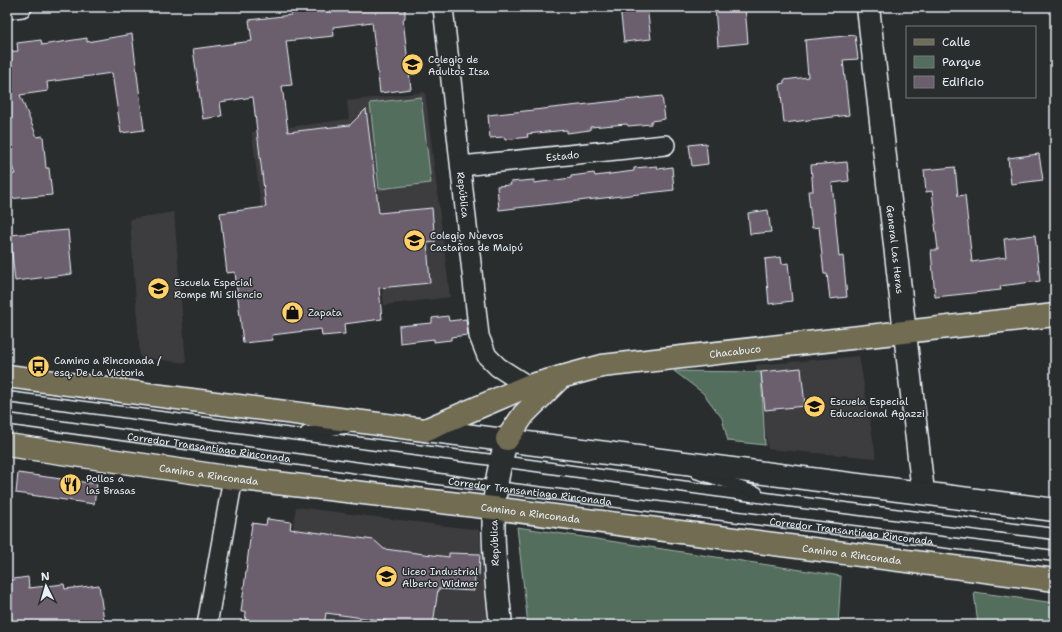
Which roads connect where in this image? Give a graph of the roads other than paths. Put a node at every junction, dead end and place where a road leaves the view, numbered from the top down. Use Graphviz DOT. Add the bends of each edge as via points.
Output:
graph roads {
  1 [pos="22,7"];
  2 [pos="443,7"];
  3 [pos="868,7"];
  4 [pos="7,9"];
  5 [pos="665,145"];
  6 [pos="461,166"];
  7 [pos="1055,314"];
  8 [pos="904,331"];
  9 [pos="7,376"];
  10 [pos="561,377"];
  11 [pos="528,386"];
  12 [pos="7,397"];
  13 [pos="7,419"];
  14 [pos="382,425"];
  15 [pos="425,430"];
  16 [pos="287,434"];
  17 [pos="507,439"];
  18 [pos="7,444"];
  19 [pos="642,457"];
  20 [pos="500,461"];
  21 [pos="233,478"];
  22 [pos="496,486"];
  23 [pos="923,492"];
  24 [pos="788,501"];
  25 [pos="493,508"];
  26 [pos="1055,510"];
  27 [pos="1055,534"];
  28 [pos="1055,556"];
  29 [pos="1055,580"];
  30 [pos="207,625"];
  31 [pos="501,625"];
  1 -- 4 [label="street"];
  2 -- 6 [label="street, República"];
  3 -- 8 [label="street, General Las Heras"];
  5 -- 6 [label="street, Estado"];
  6 -- 11 [label="street, República" via="479,336 487,356 498,367"];
  7 -- 8 [label="main road, Chacabuco"];
  8 -- 10 [label="main road, Chacabuco" via="602,366"];
  8 -- 23 [label="street, General Las Heras"];
  9 -- 14 [label="main road"];
  10 -- 11 [label="main road, Chacabuco"];
  10 -- 17 [label="main road" via="524,414"];
  11 -- 15 [label="main road, Chacabuco"];
  12 -- 16 [label="lane"];
  13 -- 22 [label="lane, Corredor Transantiago Rinconada"];
  14 -- 15 [label="main road"];
  14 -- 16 [label="lane"];
  15 -- 17 [label="street"];
  16 -- 20 [label="lane"];
  17 -- 19 [label="street"];
  17 -- 20 [label="street, República"];
  18 -- 21 [label="main road, Camino a Rinconada"];
  19 -- 23 [label="street"];
  19 -- 24 [label="lane"];
  20 -- 22 [label="street, República"];
  20 -- 24 [label="lane"];
  21 -- 25 [label="main road, Camino a Rinconada"];
  21 -- 30 [label="street"];
  22 -- 25 [label="street, República"];
  22 -- 28 [label="lane, Corredor Transantiago Rinconada"];
  23 -- 26 [label="street"];
  24 -- 27 [label="lane"];
  25 -- 29 [label="main road, Camino a Rinconada"];
  25 -- 31 [label="street, República" via="494,558"];
}
